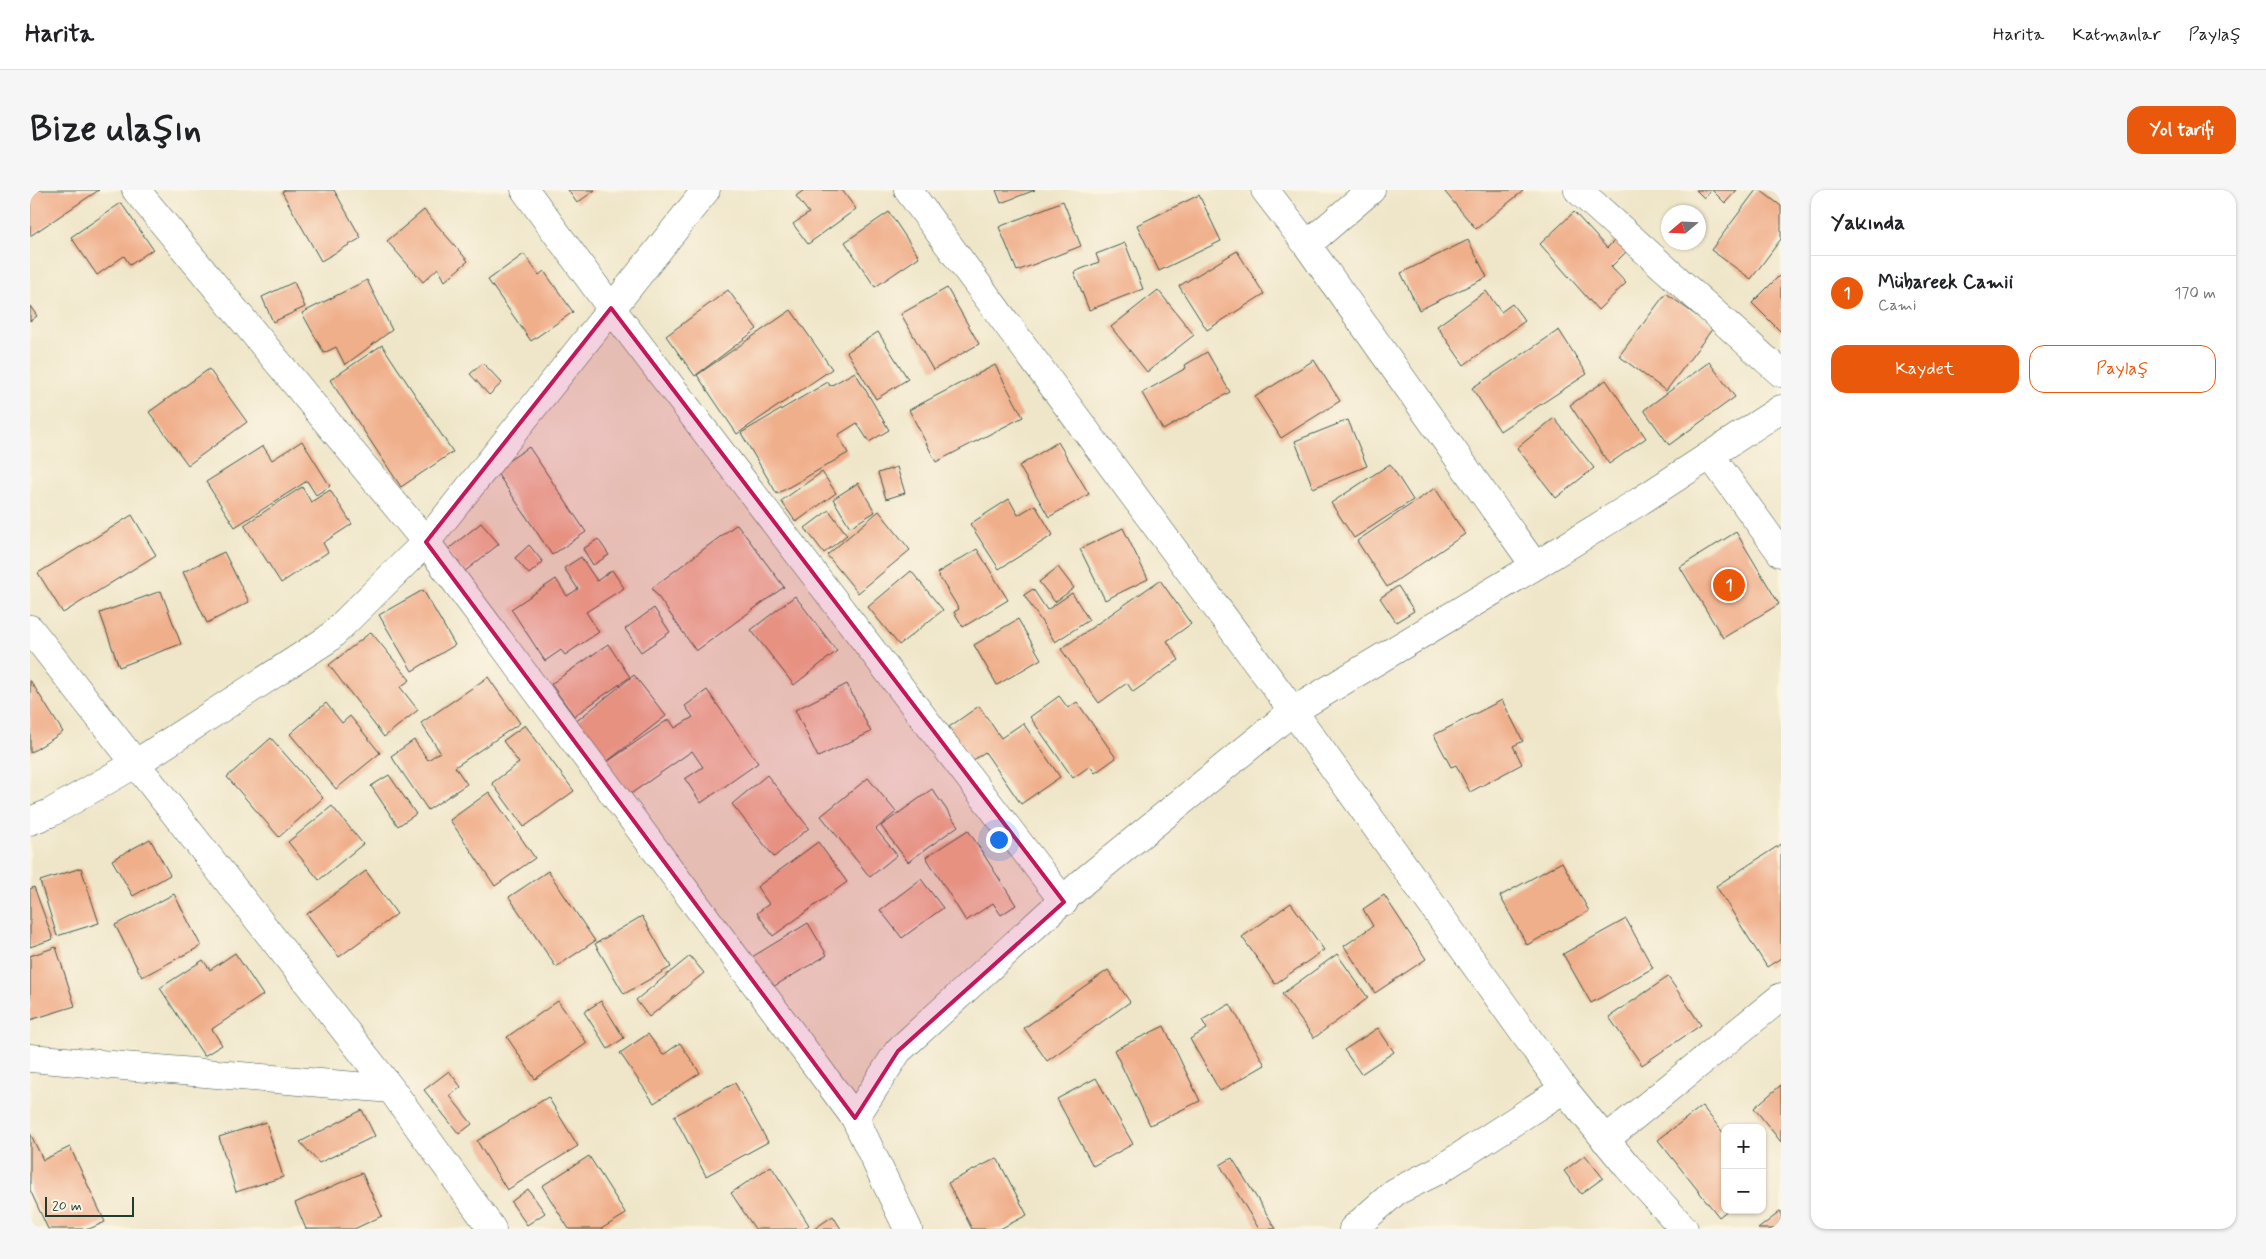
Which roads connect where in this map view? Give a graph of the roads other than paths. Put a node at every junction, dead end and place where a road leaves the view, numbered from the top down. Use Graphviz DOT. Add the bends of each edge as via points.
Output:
graph roads {
  1 [pos="136,190"];
  2 [pos="525,190"];
  3 [pos="706,190"];
  4 [pos="908,190"];
  5 [pos="1266,190"];
  6 [pos="1371,190"];
  7 [pos="1578,190"];
  8 [pos="1307,245"];
  9 [pos="611,308"];
  10 [pos="1781,373"];
  11 [pos="1781,409"];
  12 [pos="1710,455"];
  13 [pos="426,542"];
  14 [pos="1781,553"];
  15 [pos="1535,566"];
  16 [pos="30,629"];
  17 [pos="1293,711"];
  18 [pos="135,764"];
  19 [pos="30,821"];
  20 [pos="1064,902"];
  21 [pos="1781,997"];
  22 [pos="30,1058"];
  23 [pos="391,1089"];
  24 [pos="1564,1089"];
  25 [pos="855,1118"];
  26 [pos="1605,1140"];
  27 [pos="492,1229"];
  28 [pos="908,1229"];
  29 [pos="1353,1229"];
  30 [pos="1684,1229"];
  1 -- 13 [label="street"];
  2 -- 9 [label="street"];
  3 -- 9 [label="street"];
  4 -- 17 [label="street"];
  5 -- 8 [label="street"];
  6 -- 8 [label="street"];
  7 -- 10 [label="street"];
  8 -- 15 [label="street"];
  9 -- 13 [label="street"];
  9 -- 20 [label="street"];
  11 -- 12 [label="street"];
  12 -- 14 [label="street"];
  12 -- 15 [label="street"];
  13 -- 18 [label="street" via="328,638"];
  13 -- 25 [label="street"];
  15 -- 17 [label="street"];
  16 -- 18 [label="street"];
  17 -- 20 [label="street" via="1084,881"];
  17 -- 24 [label="street"];
  18 -- 19 [label="street" via="50,813"];
  18 -- 23 [label="street"];
  20 -- 25 [label="street" via="898,1051"];
  21 -- 26 [label="street"];
  22 -- 23 [label="street"];
  23 -- 27 [label="street"];
  24 -- 26 [label="street"];
  24 -- 29 [label="street" via="1439,1170 1395,1192"];
  25 -- 28 [label="street"];
  26 -- 30 [label="street"];
}
